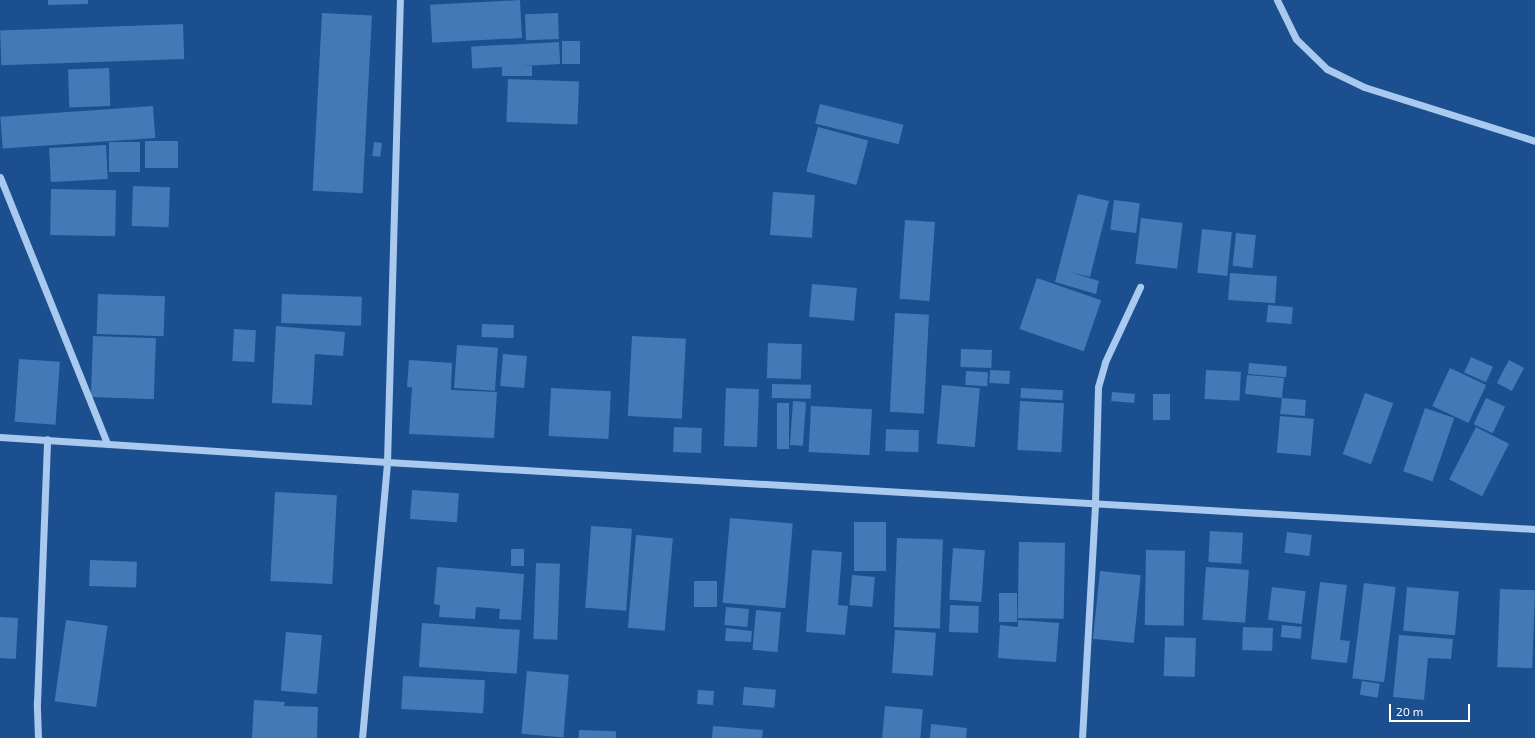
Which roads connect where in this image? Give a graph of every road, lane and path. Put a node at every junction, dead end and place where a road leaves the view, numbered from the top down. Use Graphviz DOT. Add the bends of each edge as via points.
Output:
graph roads {
  1 [pos="400,0"];
  2 [pos="1277,0"];
  3 [pos="1535,141"];
  4 [pos="0,177"];
  5 [pos="1140,287"];
  6 [pos="0,437"];
  7 [pos="47,439"];
  8 [pos="108,443"];
  9 [pos="387,462"];
  10 [pos="1095,502"];
  11 [pos="1535,529"];
  12 [pos="38,738"];
  13 [pos="362,738"];
  14 [pos="1082,738"];
  1 -- 9 [label="street"];
  2 -- 3 [label="street" via="1296,39 1327,69 1371,89"];
  4 -- 8 [label="street"];
  5 -- 10 [label="street" via="1105,362 1098,387"];
  6 -- 7 [label="street"];
  7 -- 8 [label="street"];
  7 -- 12 [label="street"];
  8 -- 9 [label="street"];
  9 -- 10 [label="street"];
  9 -- 13 [label="street"];
  10 -- 11 [label="street"];
  10 -- 14 [label="street"];
}
